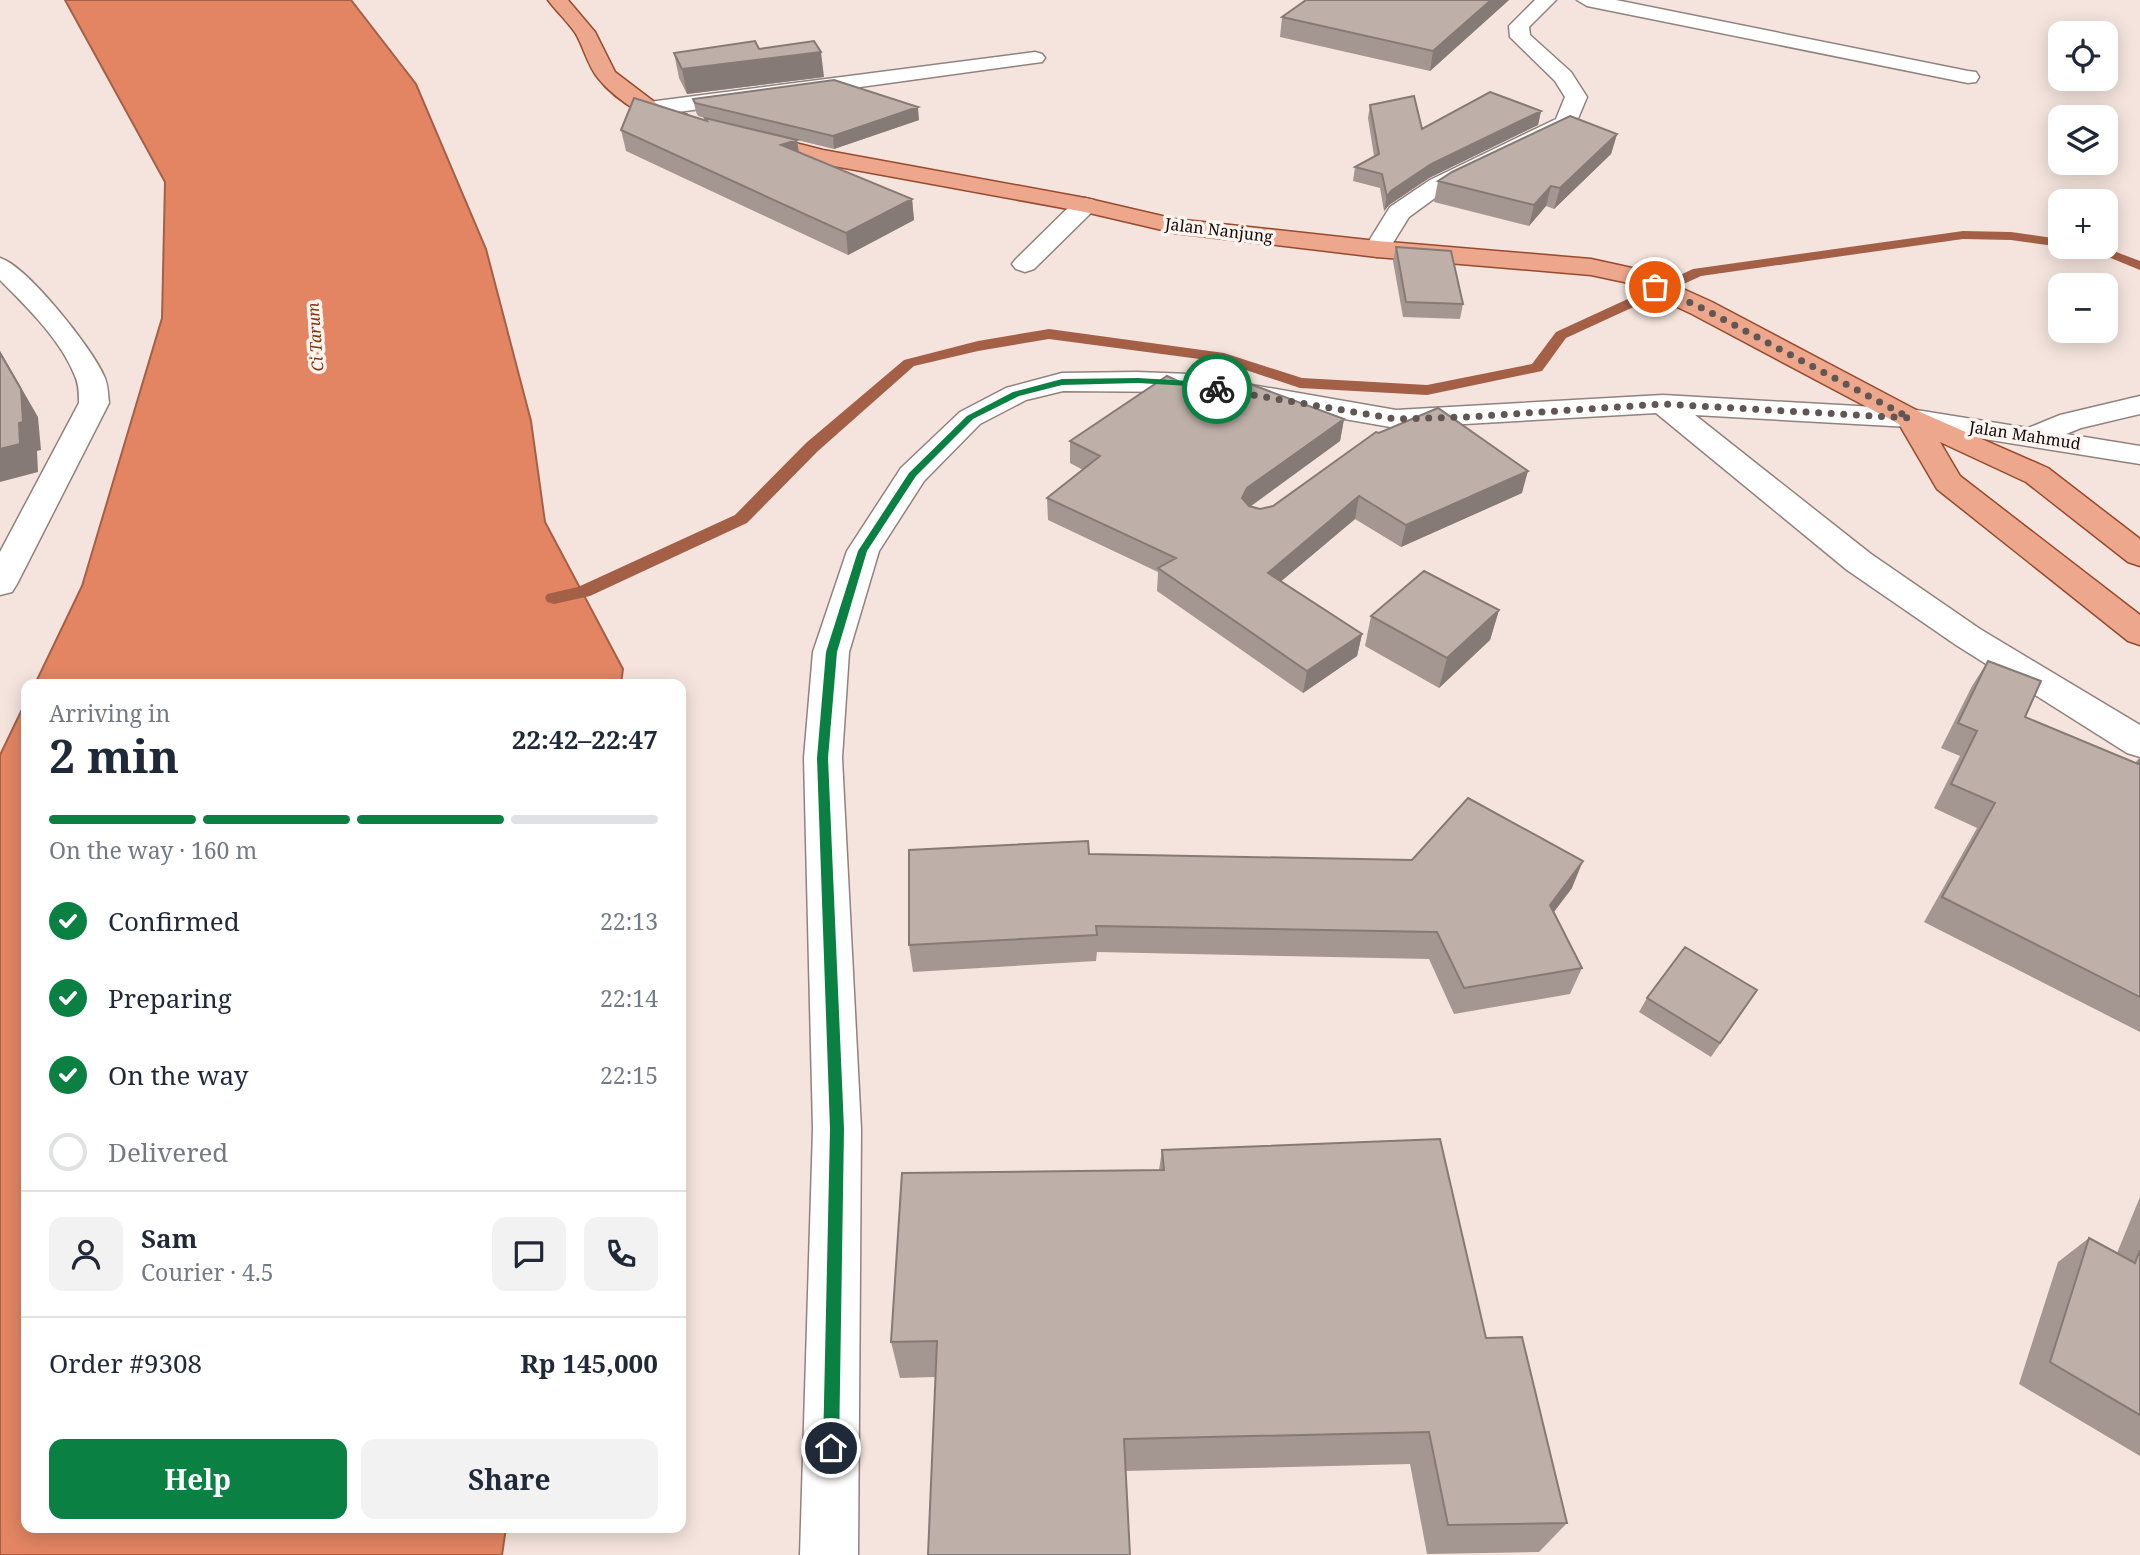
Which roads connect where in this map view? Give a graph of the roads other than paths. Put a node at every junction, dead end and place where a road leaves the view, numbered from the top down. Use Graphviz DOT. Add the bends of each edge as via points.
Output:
graph roads {
  1 [pos="560,0"];
  2 [pos="1546,0"];
  3 [pos="1587,0"];
  4 [pos="1035,58"];
  5 [pos="1968,76"];
  6 [pos="649,109"];
  7 [pos="695,125"];
  8 [pos="721,132"];
  9 [pos="1085,205"];
  10 [pos="1377,249"];
  11 [pos="1025,264"];
  12 [pos="0,266"];
  13 [pos="12,292"];
  14 [pos="1663,404"];
  15 [pos="2140,405"];
  16 [pos="1910,418"];
  17 [pos="1396,419"];
  18 [pos="2034,436"];
  19 [pos="1363,443"];
  20 [pos="2140,454"];
  21 [pos="2140,555"];
  22 [pos="0,584"];
  23 [pos="2140,633"];
  24 [pos="2140,743"];
  25 [pos="829,1555"];
  1 -- 6 [label="main road" via="585,32 606,75"];
  2 -- 10 [label="street" via="1519,26 1520,37 1563,77 1576,97 1566,123 1438,184 1399,212"];
  3 -- 5 [label="street"];
  4 -- 6 [label="street"];
  6 -- 7 [label="main road"];
  8 -- 9 [label="main road, Jalan Nanjung" via="823,157"];
  9 -- 10 [label="main road, Jalan Nanjung" via="1175,226"];
  9 -- 11 [label="street"];
  10 -- 16 [label="main road, Jalan Nanjung" via="1591,267 1632,276"];
  12 -- 13 [label="street"];
  13 -- 22 [label="street" via="78,355 91,378 94,403"];
  14 -- 16 [label="street, Jalan Mahmud"];
  14 -- 17 [label="street, Jalan Mahmud"];
  14 -- 24 [label="street" via="1859,562 1968,637"];
  15 -- 18 [label="street" via="2071,421"];
  16 -- 18 [label="street, Jalan Mahmud"];
  16 -- 21 [label="main road, Jalan Nanjung" via="2037,475"];
  16 -- 23 [label="main road" via="1948,482"];
  17 -- 19 [label="street"];
  17 -- 25 [label="street, Jalan Mahmud" via="1189,383 1062,382 1016,394 970,418 912,475 863,551 831,652 822,758 837,1129"];
  18 -- 20 [label="street, Jalan Mahmud"];
}
